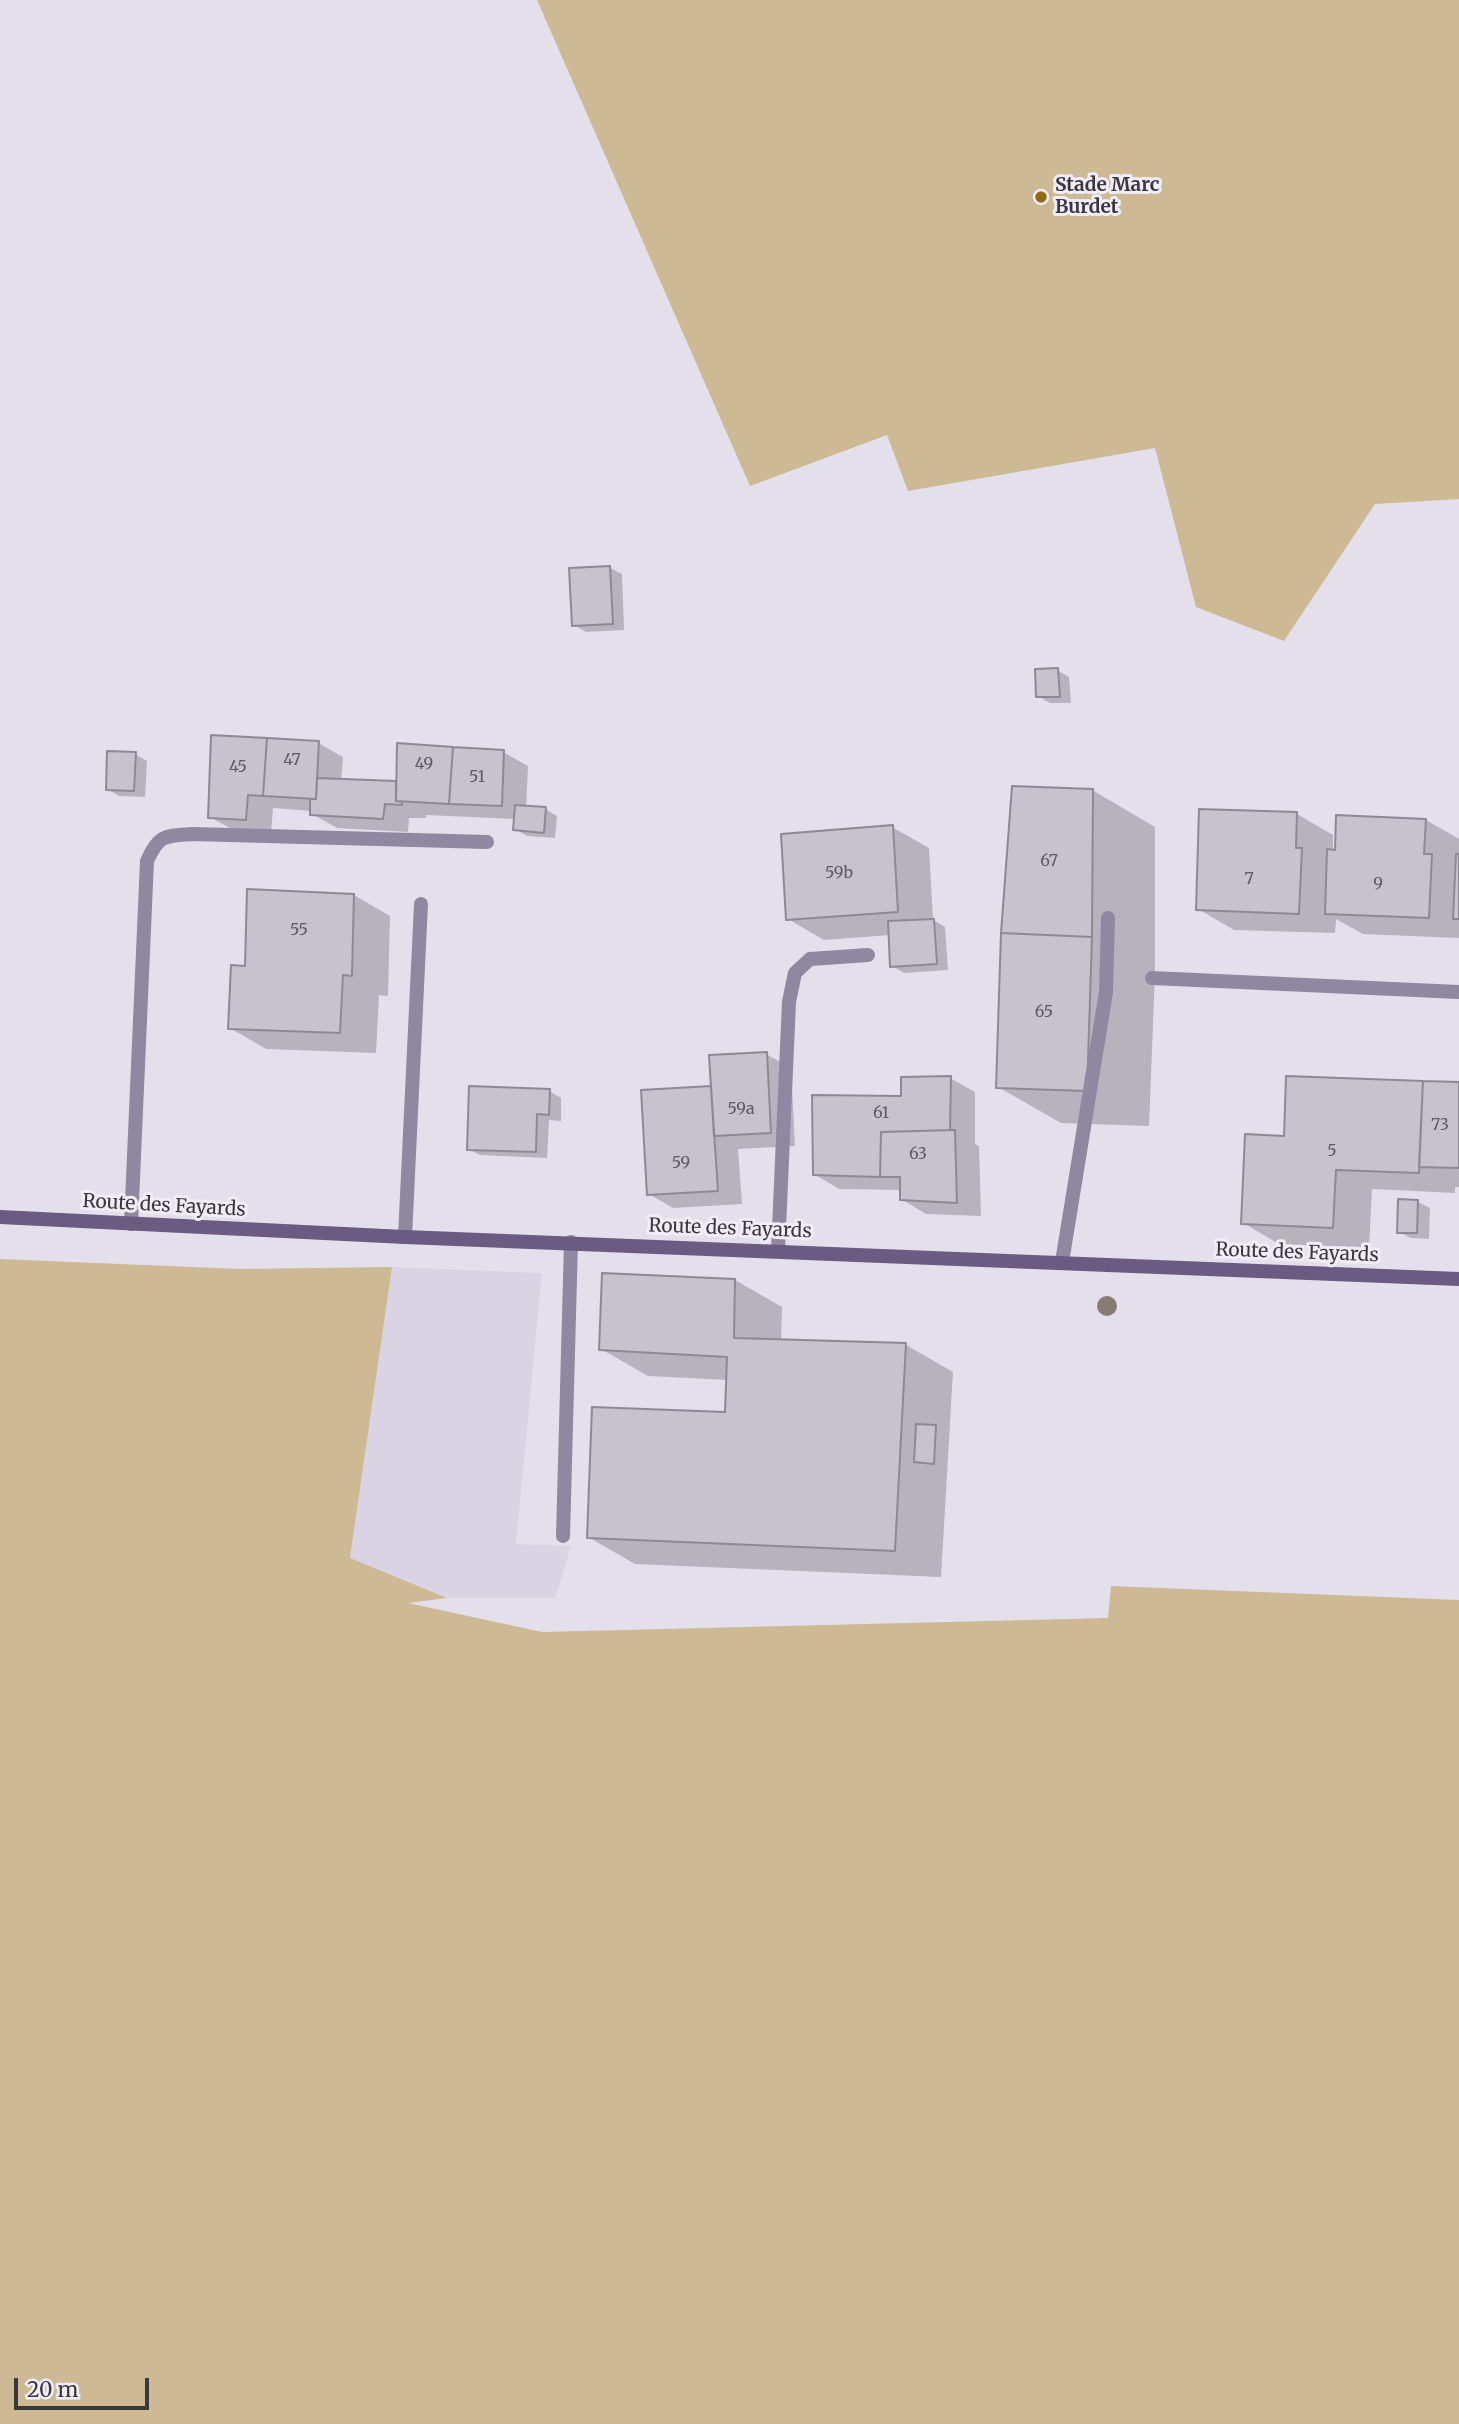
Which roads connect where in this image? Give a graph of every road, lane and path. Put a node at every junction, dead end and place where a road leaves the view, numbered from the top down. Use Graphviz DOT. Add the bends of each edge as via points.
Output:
graph roads {
  1 [pos="487,842"];
  2 [pos="421,904"];
  3 [pos="1108,918"];
  4 [pos="867,955"];
  5 [pos="1152,978"];
  6 [pos="1459,992"];
  7 [pos="0,1217"];
  8 [pos="131,1224"];
  9 [pos="405,1237"];
  10 [pos="571,1242"];
  11 [pos="778,1251"];
  12 [pos="1062,1262"];
  13 [pos="1459,1279"];
  14 [pos="563,1536"];
  1 -- 8 [label="lane" via="192,834 168,836 155,844 147,861"];
  2 -- 9 [label="lane"];
  3 -- 12 [label="lane" via="1106,992"];
  4 -- 11 [label="lane" via="810,959 795,973 789,1002"];
  5 -- 6 [label="lane"];
  7 -- 8 [label="main road, Route des Fayards"];
  8 -- 9 [label="main road, Route des Fayards"];
  9 -- 10 [label="main road, Route des Fayards"];
  10 -- 11 [label="main road, Route des Fayards"];
  10 -- 14 [label="lane"];
  11 -- 12 [label="main road, Route des Fayards"];
  12 -- 13 [label="main road, Route des Fayards"];
}
